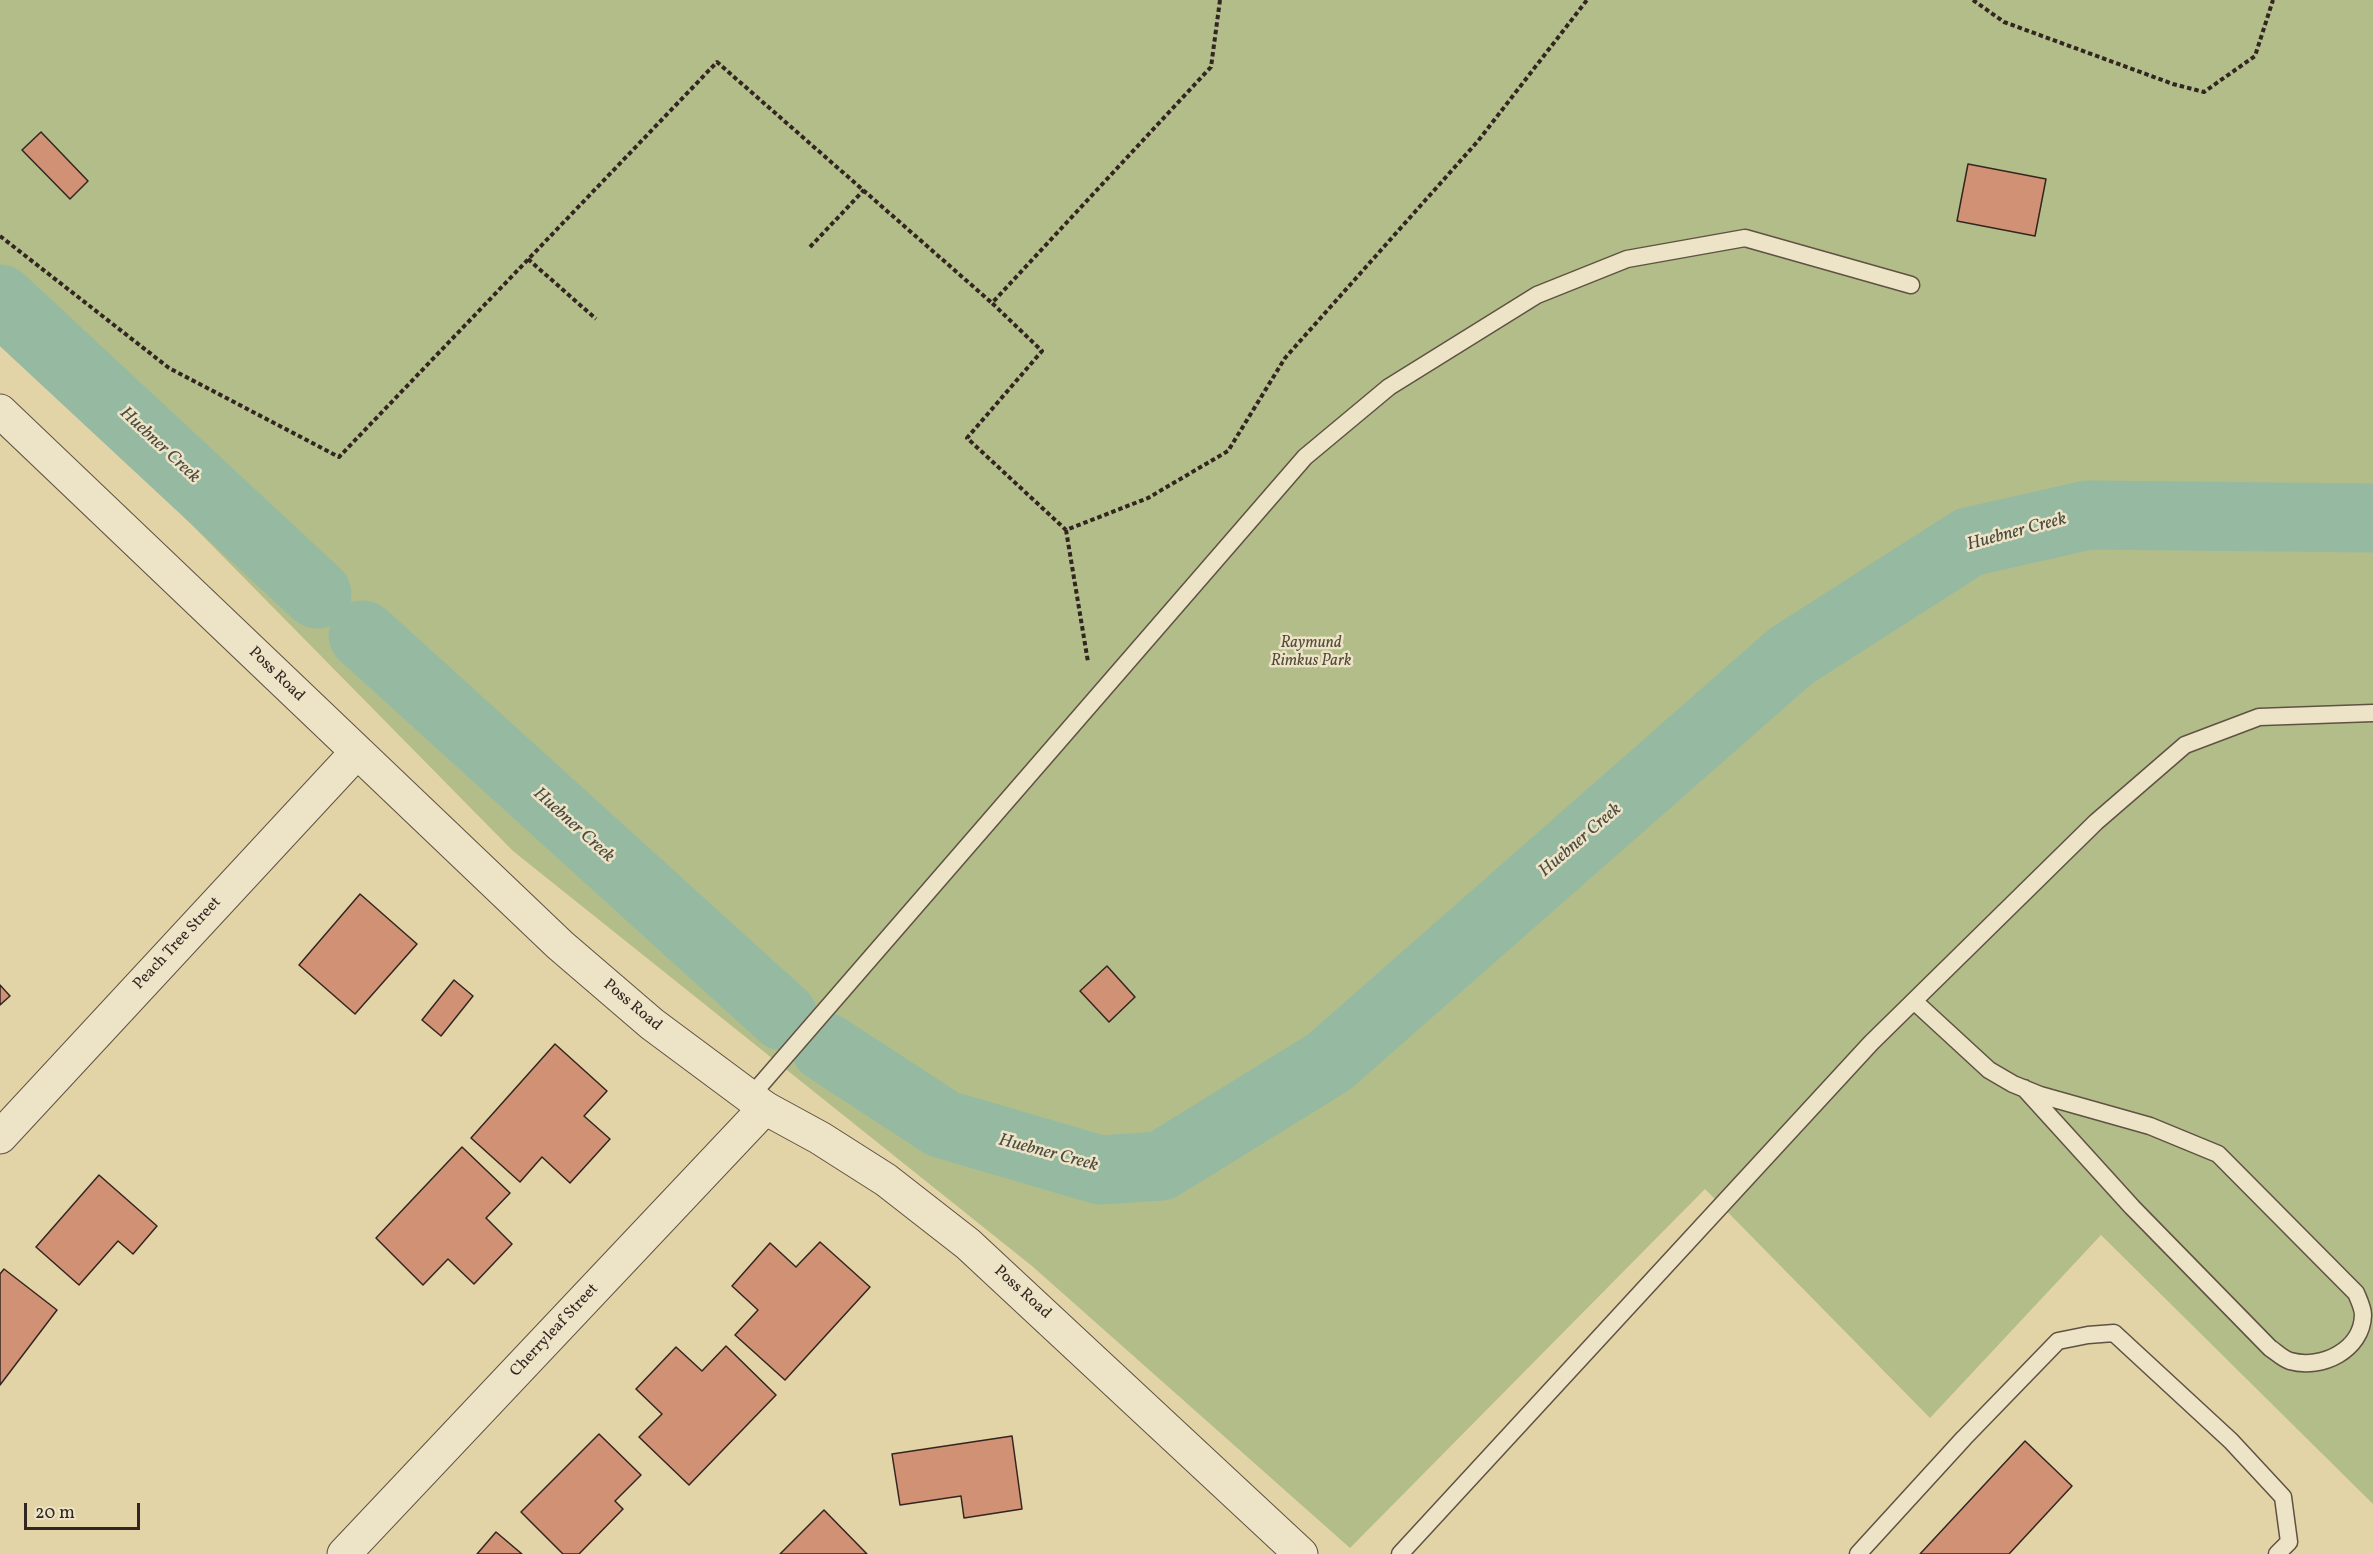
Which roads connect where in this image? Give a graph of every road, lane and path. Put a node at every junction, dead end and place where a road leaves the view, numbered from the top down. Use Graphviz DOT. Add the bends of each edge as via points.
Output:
graph roads {
  1 [pos="1220,0"];
  2 [pos="1587,0"];
  3 [pos="1973,0"];
  4 [pos="2273,0"];
  5 [pos="864,190"];
  6 [pos="0,236"];
  7 [pos="810,247"];
  8 [pos="528,259"];
  9 [pos="1911,285"];
  10 [pos="992,303"];
  11 [pos="596,319"];
  12 [pos="0,411"];
  13 [pos="1066,530"];
  14 [pos="1095,700"];
  15 [pos="2373,713"];
  16 [pos="357,752"];
  17 [pos="1914,1001"];
  18 [pos="2024,1088"];
  19 [pos="758,1103"];
  20 [pos="0,1137"];
  21 [pos="344,1554"];
  22 [pos="1301,1554"];
  23 [pos="1400,1554"];
  24 [pos="1858,1554"];
  25 [pos="2277,1554"];
  1 -- 10 [label="path" via="1211,67"];
  2 -- 13 [label="path" via="1478,141 1285,358 1228,451 1148,498"];
  3 -- 4 [label="path" via="2004,22 2204,92 2255,56"];
  5 -- 7 [label="path"];
  5 -- 8 [label="path" via="717,62"];
  5 -- 10 [label="path"];
  6 -- 8 [label="path" via="169,368 339,457"];
  8 -- 11 [label="path"];
  9 -- 14 [label="lane" via="1745,238 1627,259 1537,295 1389,387 1305,457"];
  10 -- 13 [label="path" via="1042,351 967,438"];
  12 -- 16 [label="street, Poss Road"];
  13 -- 14 [label="path"];
  14 -- 19 [label="lane"];
  15 -- 17 [label="lane" via="2259,717 2185,745 2096,822"];
  16 -- 19 [label="street, Poss Road" via="560,945 652,1024"];
  16 -- 20 [label="street, Peach Tree Street"];
  17 -- 18 [label="lane" via="1989,1070"];
  17 -- 23 [label="lane" via="1730,1194"];
  18 -- 18 [label="lane" via="2150,1126 2218,1154 2356,1293 2363,1313 2361,1332 2346,1351 2316,1363 2289,1361 2270,1348 2132,1207"];
  19 -- 21 [label="street, Cherryleaf Street"];
  19 -- 22 [label="street, Poss Road" via="886,1180 968,1244"];
  24 -- 25 [label="lane" via="2058,1341 2114,1333 2230,1440 2283,1497 2289,1542"];
}
